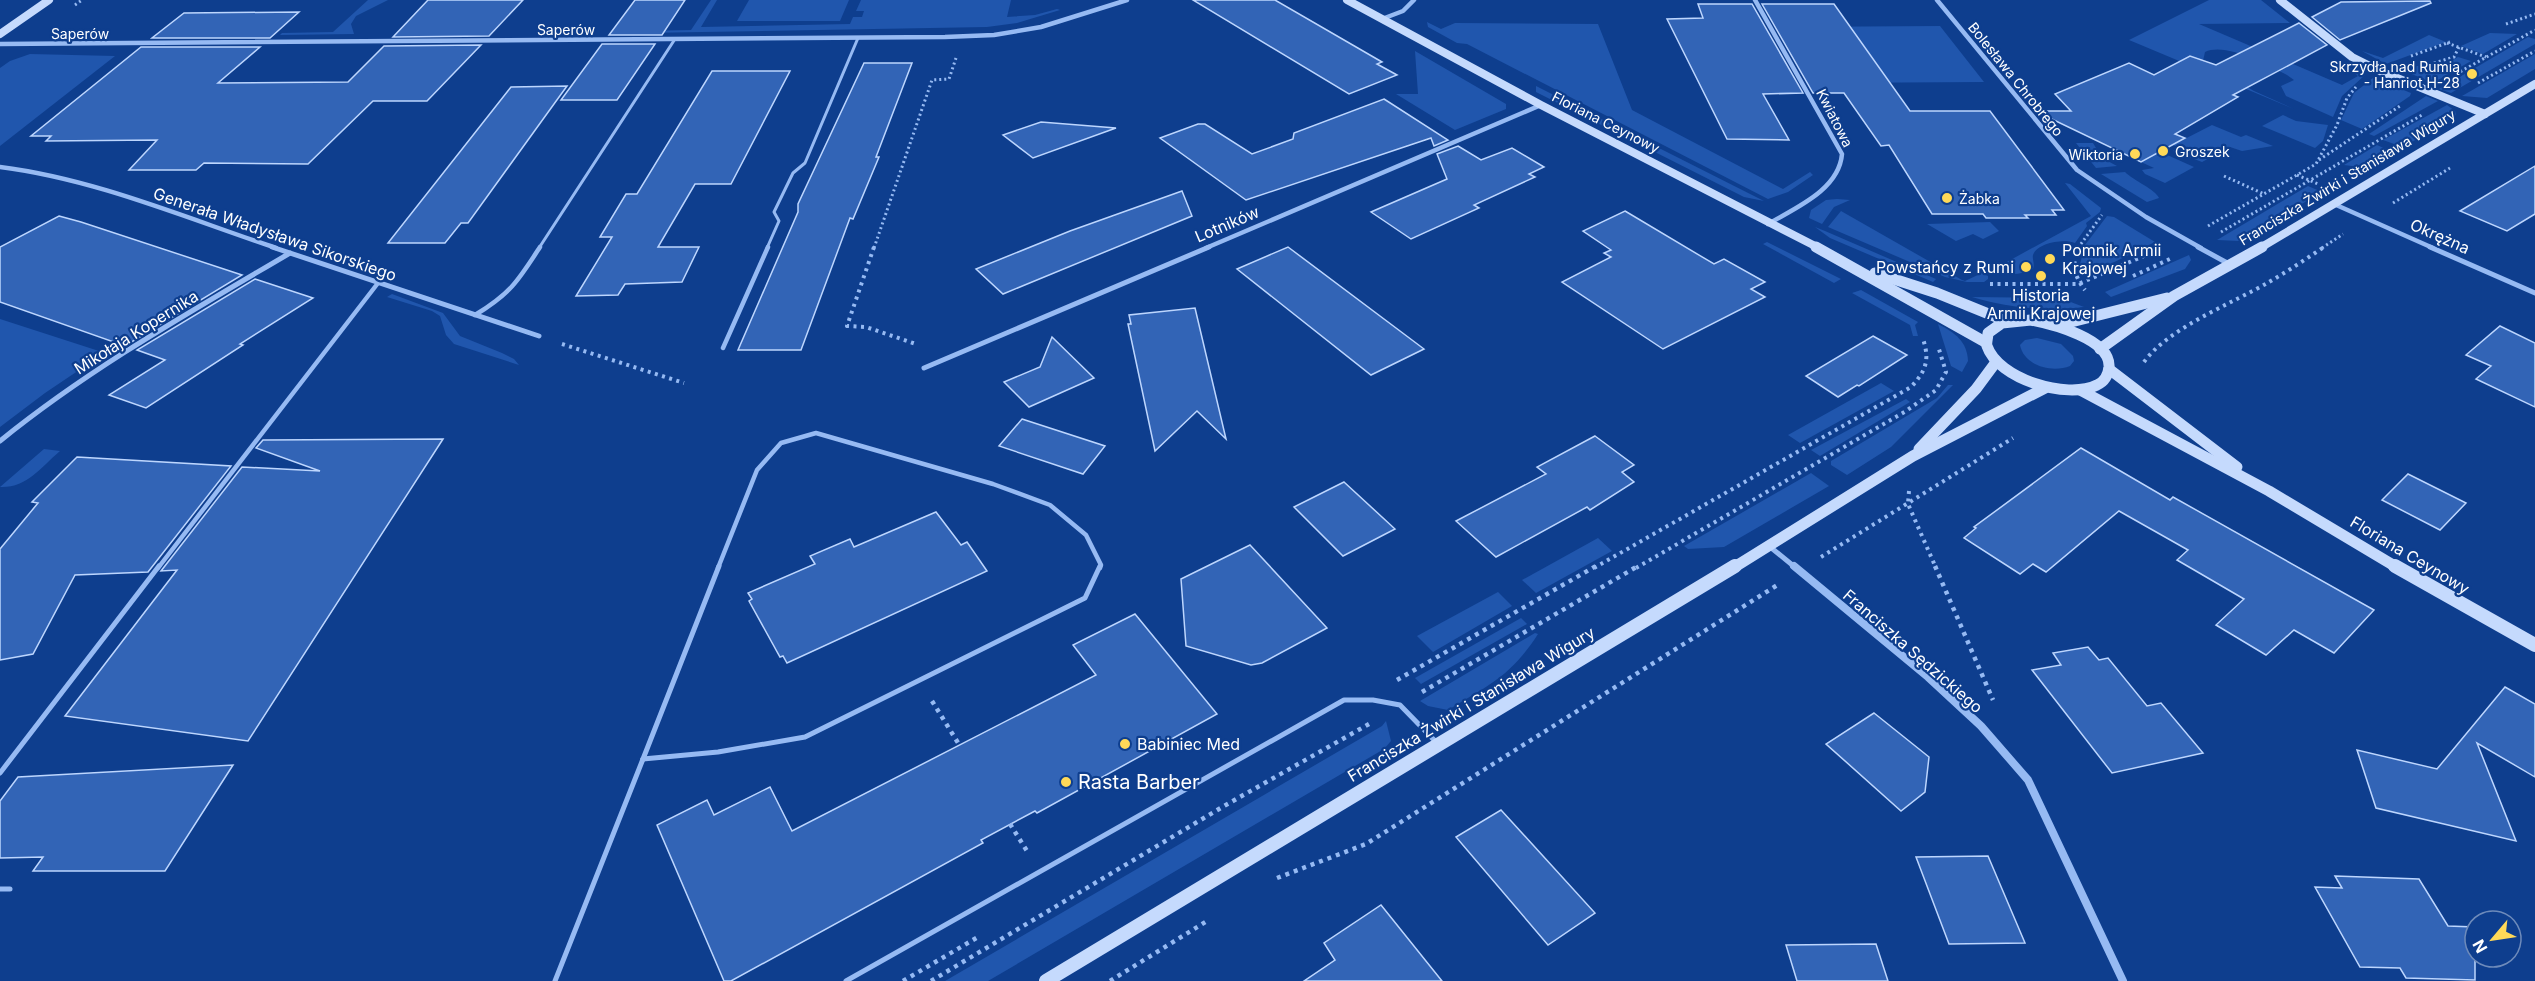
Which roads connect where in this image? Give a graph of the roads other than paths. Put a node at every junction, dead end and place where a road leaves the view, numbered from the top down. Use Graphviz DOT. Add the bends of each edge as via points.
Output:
graph roads {
  1 [pos="49,0"];
  2 [pos="1127,0"];
  3 [pos="1347,0"];
  4 [pos="1414,0"];
  5 [pos="1755,0"];
  6 [pos="1937,0"];
  7 [pos="2280,0"];
  8 [pos="1382,19"];
  9 [pos="0,34"];
  10 [pos="858,38"];
  11 [pos="675,39"];
  12 [pos="0,44"];
  13 [pos="2535,84"];
  14 [pos="1541,105"];
  15 [pos="2485,114"];
  16 [pos="0,167"];
  17 [pos="2334,204"];
  18 [pos="1768,224"];
  19 [pos="290,253"];
  20 [pos="2232,265"];
  21 [pos="1854,266"];
  22 [pos="378,283"];
  23 [pos="2535,293"];
  24 [pos="2174,296"];
  25 [pos="475,315"];
  26 [pos="2006,321"];
  27 [pos="2058,325"];
  28 [pos="539,336"];
  29 [pos="1986,342"];
  30 [pos="723,348"];
  31 [pos="2100,349"];
  32 [pos="1996,362"];
  33 [pos="924,368"];
  34 [pos="2109,369"];
  35 [pos="2045,388"];
  36 [pos="2080,390"];
  37 [pos="0,441"];
  38 [pos="1913,456"];
  39 [pos="2269,491"];
  40 [pos="1769,546"];
  41 [pos="2535,645"];
  42 [pos="1438,744"];
  43 [pos="642,759"];
  44 [pos="0,773"];
  45 [pos="0,889"];
  46 [pos="10,889"];
  47 [pos="555,981"];
  48 [pos="846,981"];
  49 [pos="1046,981"];
  50 [pos="2122,981"];
  1 -- 9 [label="street"];
  2 -- 10 [label="street, Saperów" via="1041,27 994,35"];
  3 -- 8 [label="street, Floriana Ceynowy"];
  4 -- 8 [label="street"];
  5 -- 18 [label="street, Kwiatowa" via="1842,155 1839,170 1830,183"];
  6 -- 20 [label="street, Bolesława Chrobrego" via="2077,170"];
  7 -- 15 [label="street" via="2352,57"];
  8 -- 14 [label="street, Floriana Ceynowy"];
  10 -- 11 [label="street, Saperów"];
  10 -- 30 [label="lane" via="805,163 793,173 774,212 779,221"];
  11 -- 12 [label="street, Saperów"];
  11 -- 25 [label="lane" via="514,287"];
  13 -- 15 [label="street, Franciszka Żwirki i Stanisława Wigury"];
  14 -- 18 [label="street, Floriana Ceynowy"];
  14 -- 33 [label="street, Lotników"];
  15 -- 17 [label="street, Franciszka Żwirki i Stanisława Wigury"];
  16 -- 19 [label="street, Generała Władysława Sikorskiego" via="40,172 106,191"];
  17 -- 20 [label="street, Franciszka Żwirki i Stanisława Wigury"];
  17 -- 23 [label="street, Okrężna"];
  18 -- 21 [label="street, Floriana Ceynowy"];
  19 -- 22 [label="street, Generała Władysława Sikorskiego"];
  19 -- 37 [label="street, Mikołaja Kopernika" via="113,360 25,419"];
  20 -- 24 [label="street, Franciszka Żwirki i Stanisława Wigury"];
  21 -- 26 [label="street, Floriana Ceynowy"];
  21 -- 29 [label="street, Floriana Ceynowy"];
  22 -- 25 [label="street, Generała Władysława Sikorskiego"];
  22 -- 44 [label="lane"];
  24 -- 27 [label="street, Franciszka Żwirki i Stanisława Wigury"];
  24 -- 31 [label="street, Franciszka Żwirki i Stanisława Wigury"];
  25 -- 28 [label="street, Generała Władysława Sikorskiego"];
  26 -- 27 [label="street"];
  26 -- 29 [label="street" via="1988,333"];
  27 -- 31 [label="street"];
  29 -- 32 [label="street"];
  31 -- 34 [label="street"];
  32 -- 35 [label="street"];
  32 -- 38 [label="street, Franciszka Żwirki i Stanisława Wigury"];
  34 -- 36 [label="street" via="2101,383"];
  34 -- 39 [label="street, Floriana Ceynowy"];
  35 -- 36 [label="street"];
  35 -- 38 [label="street, Franciszka Żwirki i Stanisława Wigury"];
  36 -- 39 [label="street, Floriana Ceynowy"];
  38 -- 40 [label="street, Franciszka Żwirki i Stanisława Wigury"];
  39 -- 41 [label="street, Floriana Ceynowy"];
  40 -- 42 [label="street, Franciszka Żwirki i Stanisława Wigury"];
  40 -- 50 [label="street, Franciszka Sędzickiego" via="1928,677 1981,726 2028,780"];
  42 -- 48 [label="lane" via="1401,705 1344,700"];
  42 -- 49 [label="street, Franciszka Żwirki i Stanisława Wigury"];
  43 -- 43 [label="lane" via="757,470 774,447 787,438 816,433 993,484 1050,505 1086,535 1101,565 1085,598 805,737 718,752"];
  43 -- 47 [label="lane"];
  45 -- 46 [label="lane"];
}
